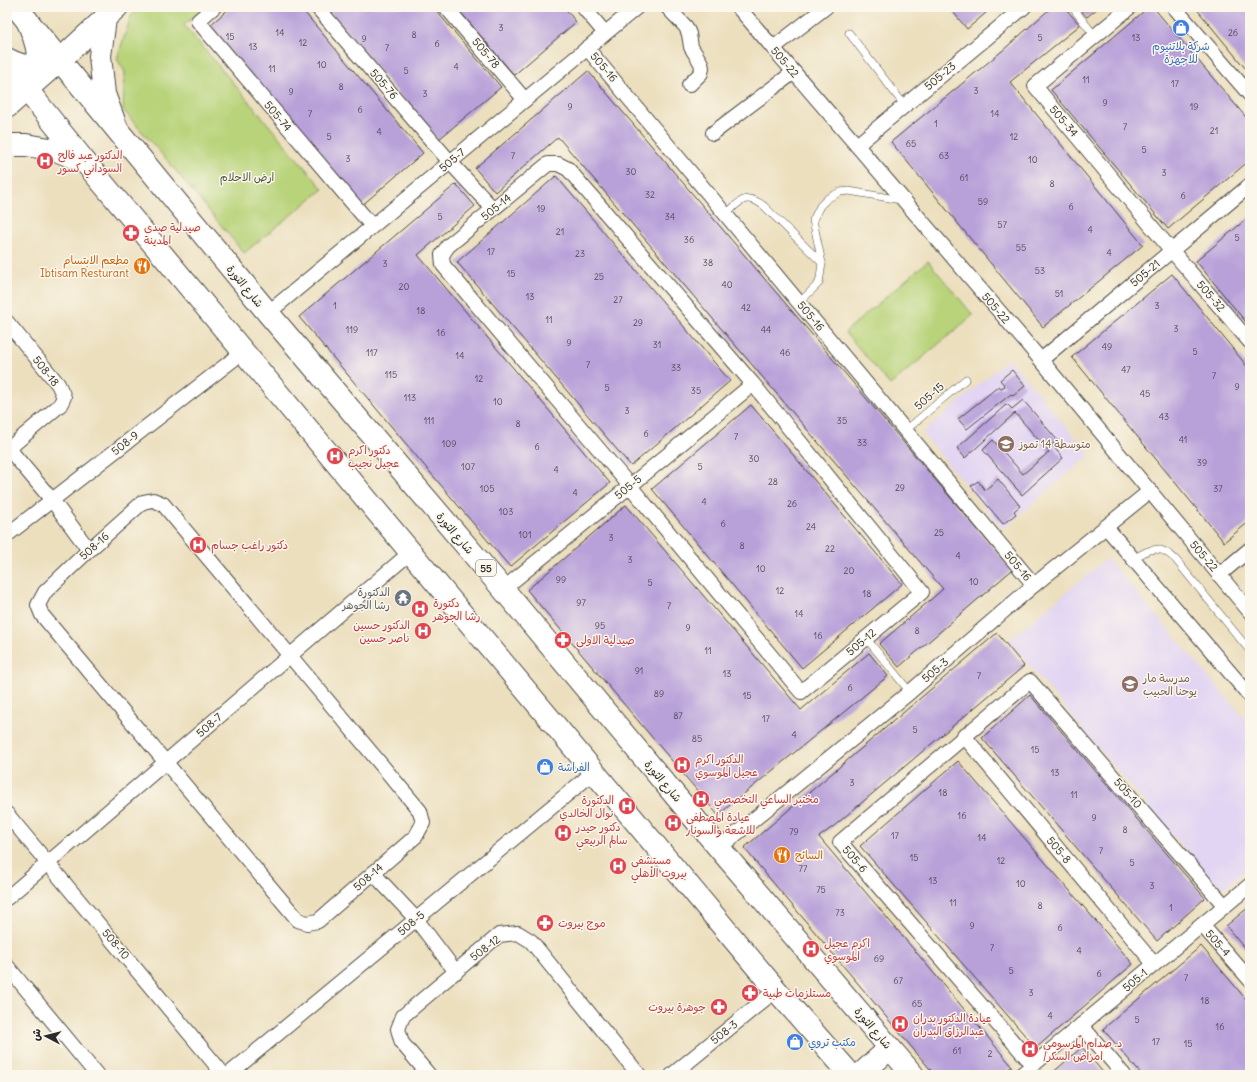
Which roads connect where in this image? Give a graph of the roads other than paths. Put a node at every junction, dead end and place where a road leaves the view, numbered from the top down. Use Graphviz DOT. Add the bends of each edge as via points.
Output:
graph roads {
  1 [pos="214,7"];
  2 [pos="317,7"];
  3 [pos="446,7"];
  4 [pos="583,7"];
  5 [pos="636,7"];
  6 [pos="667,7"];
  7 [pos="738,7"];
  8 [pos="826,7"];
  9 [pos="1024,7"];
  10 [pos="1072,7"];
  11 [pos="1130,7"];
  12 [pos="1174,7"];
  13 [pos="21,13"];
  14 [pos="111,13"];
  15 [pos="605,33"];
  16 [pos="848,33"];
  17 [pos="1095,36"];
  18 [pos="588,48"];
  19 [pos="773,48"];
  20 [pos="7,59"];
  21 [pos="35,68"];
  22 [pos="794,72"];
  23 [pos="689,85"];
  24 [pos="1250,95"];
  25 [pos="525,100"];
  26 [pos="905,106"];
  27 [pos="7,107"];
  28 [pos="117,129"];
  29 [pos="714,133"];
  30 [pos="7,145"];
  31 [pos="857,145"];
  32 [pos="85,162"];
  33 [pos="450,162"];
  34 [pos="1250,185"];
  35 [pos="904,200"];
  36 [pos="493,209"];
  37 [pos="726,214"];
  38 [pos="372,226"];
  39 [pos="1172,251"];
  40 [pos="822,263"];
  41 [pos="799,303"];
  42 [pos="268,313"];
  43 [pos="7,322"];
  44 [pos="1250,342"];
  45 [pos="243,352"];
  46 [pos="1041,360"];
  47 [pos="966,379"];
  48 [pos="753,384"];
  49 [pos="906,430"];
  50 [pos="8,450"];
  51 [pos="630,486"];
  52 [pos="1150,491"];
  53 [pos="52,500"];
  54 [pos="1106,527"];
  55 [pos="7,535"];
  56 [pos="1250,549"];
  57 [pos="89,550"];
  58 [pos="411,552"];
  59 [pos="1134,559"];
  60 [pos="1219,575"];
  61 [pos="1034,585"];
  62 [pos="503,589"];
  63 [pos="1250,612"];
  64 [pos="866,638"];
  65 [pos="1250,651"];
  66 [pos="290,656"];
  67 [pos="1030,680"];
  68 [pos="910,692"];
  69 [pos="1250,696"];
  70 [pos="964,736"];
  71 [pos="165,762"];
  72 [pos="594,772"];
  73 [pos="7,814"];
  74 [pos="719,848"];
  75 [pos="48,863"];
  76 [pos="373,873"];
  77 [pos="1250,885"];
  78 [pos="7,898"];
  79 [pos="1225,906"];
  80 [pos="416,920"];
  81 [pos="1202,924"];
  82 [pos="1154,964"];
  83 [pos="7,966"];
  84 [pos="456,972"];
  85 [pos="1250,980"];
  86 [pos="776,990"];
  87 [pos="1081,1025"];
  88 [pos="890,1048"];
  89 [pos="1034,1065"];
  90 [pos="97,1075"];
  91 [pos="224,1075"];
  92 [pos="228,1075"];
  93 [pos="429,1075"];
  94 [pos="639,1075"];
  95 [pos="672,1075"];
  96 [pos="851,1075"];
  97 [pos="860,1075"];
  98 [pos="913,1075"];
  99 [pos="1021,1075"];
  100 [pos="1124,1075"];
  1 -- 38 [label="street, 505-74" via="198,21"];
  2 -- 33 [label="street, 505-76"];
  3 -- 25 [label="street, 505-78"];
  4 -- 15 [label="street"];
  5 -- 15 [label="street, 505-7"];
  6 -- 23 [label="street" via="686,27 691,47 701,63 701,73"];
  7 -- 19 [label="street, 505-22"];
  8 -- 19 [label="street"];
  9 -- 26 [label="street, 505-23"];
  10 -- 17 [label="lane"];
  11 -- 17 [label="street, 505-34"];
  12 -- 24 [label="street"];
  13 -- 21 [label="main road" via="34,35"];
  14 -- 21 [label="main road"];
  14 -- 28 [label="main road" via="100,56 104,94"];
  15 -- 18 [label="street, 505-7"];
  16 -- 26 [label="lane"];
  17 -- 39 [label="street, 505-34" via="1035,86"];
  18 -- 25 [label="street, 505-7"];
  18 -- 37 [label="street, 505-16"];
  19 -- 22 [label="street, 505-22"];
  20 -- 21 [label="main road"];
  21 -- 27 [label="main road"];
  21 -- 28 [label="main road, شارع الثورة / 55"];
  21 -- 32 [label="main road"];
  22 -- 29 [label="street"];
  22 -- 31 [label="street, 505-22"];
  25 -- 33 [label="street, 505-7"];
  26 -- 31 [label="street, 505-23"];
  28 -- 42 [label="main road, شارع الثورة / 55"];
  30 -- 32 [label="main road" via="56,150"];
  31 -- 35 [label="street, 505-22"];
  32 -- 45 [label="main road"];
  33 -- 36 [label="street, 505-76"];
  33 -- 38 [label="street, 505-7"];
  34 -- 39 [label="street, 505-21"];
  35 -- 40 [label="lane" via="849,191 828,198 820,206 813,220"];
  35 -- 46 [label="street, 505-22"];
  36 -- 48 [label="street, 505-14" via="548,164 558,164 568,169"];
  36 -- 51 [label="street, 505-14" via="448,246 442,255 443,265"];
  37 -- 40 [label="lane" via="742,200 757,200"];
  37 -- 41 [label="street, 505-16"];
  38 -- 42 [label="street, 505-7"];
  39 -- 44 [label="street, 505-32"];
  39 -- 46 [label="street, 505-21"];
  40 -- 41 [label="lane" via="819,283"];
  41 -- 49 [label="street, 505-16"];
  42 -- 62 [label="main road, شارع الثورة / 55"];
  43 -- 50 [label="street, 508-18" via="58,384 64,397 60,406"];
  45 -- 53 [label="street, 508-9"];
  45 -- 58 [label="main road"];
  46 -- 52 [label="street, 505-22"];
  47 -- 49 [label="lane, 505-15"];
  48 -- 51 [label="street, 505-5"];
  48 -- 64 [label="street, 505-12" via="922,592"];
  49 -- 61 [label="street, 505-16"];
  50 -- 53 [label="street"];
  51 -- 62 [label="street, 505-5"];
  51 -- 64 [label="street, 505-12" via="801,692"];
  52 -- 54 [label="street, 505-3"];
  52 -- 60 [label="street, 505-22"];
  53 -- 55 [label="street, 508-9"];
  53 -- 57 [label="street"];
  54 -- 59 [label="street"];
  54 -- 61 [label="street, 505-3"];
  56 -- 60 [label="street"];
  57 -- 66 [label="street, 508-16" via="143,502 153,500 163,504"];
  57 -- 71 [label="street, 508-16" via="45,592 38,606 42,615"];
  58 -- 66 [label="street, 508-7"];
  58 -- 72 [label="main road"];
  59 -- 65 [label="lane" via="1145,551 1168,552"];
  59 -- 69 [label="street"];
  60 -- 63 [label="street, 505-22"];
  61 -- 68 [label="street, 505-3"];
  62 -- 74 [label="main road, شارع الثورة / 55"];
  64 -- 68 [label="lane"];
  66 -- 71 [label="street, 508-7"];
  66 -- 76 [label="street, 508-14" via="420,811 423,823 416,836"];
  67 -- 70 [label="street, 505-6"];
  67 -- 79 [label="street, 505-10"];
  68 -- 74 [label="street, 505-3"];
  70 -- 82 [label="street, 505-8"];
  70 -- 89 [label="street, 505-6" via="840,842"];
  71 -- 75 [label="street, 508-7"];
  71 -- 76 [label="street, 508-14" via="298,920 307,923 318,921"];
  72 -- 80 [label="street, 508-5"];
  72 -- 86 [label="main road"];
  73 -- 75 [label="street, 508-10"];
  74 -- 88 [label="main road, شارع الثورة / 55"];
  75 -- 78 [label="street, 508-7"];
  75 -- 91 [label="street, 508-10"];
  76 -- 80 [label="street"];
  77 -- 79 [label="street, 505-1"];
  79 -- 81 [label="street, 505-1"];
  80 -- 84 [label="street"];
  80 -- 92 [label="street, 508-5"];
  81 -- 82 [label="street, 505-1"];
  81 -- 85 [label="street, 505-4"];
  82 -- 87 [label="street, 505-1"];
  83 -- 90 [label="street"];
  84 -- 93 [label="street, 508-12" via="404,1016 398,1030 402,1043"];
  84 -- 94 [label="street, 508-12" via="499,935 518,933 531,941"];
  86 -- 95 [label="street, 508-3"];
  86 -- 96 [label="main road"];
  87 -- 89 [label="street, 505-1"];
  87 -- 100 [label="street"];
  88 -- 97 [label="main road"];
  88 -- 98 [label="main road, شارع الثورة / 55"];
  89 -- 99 [label="street, 505-1"];
}
